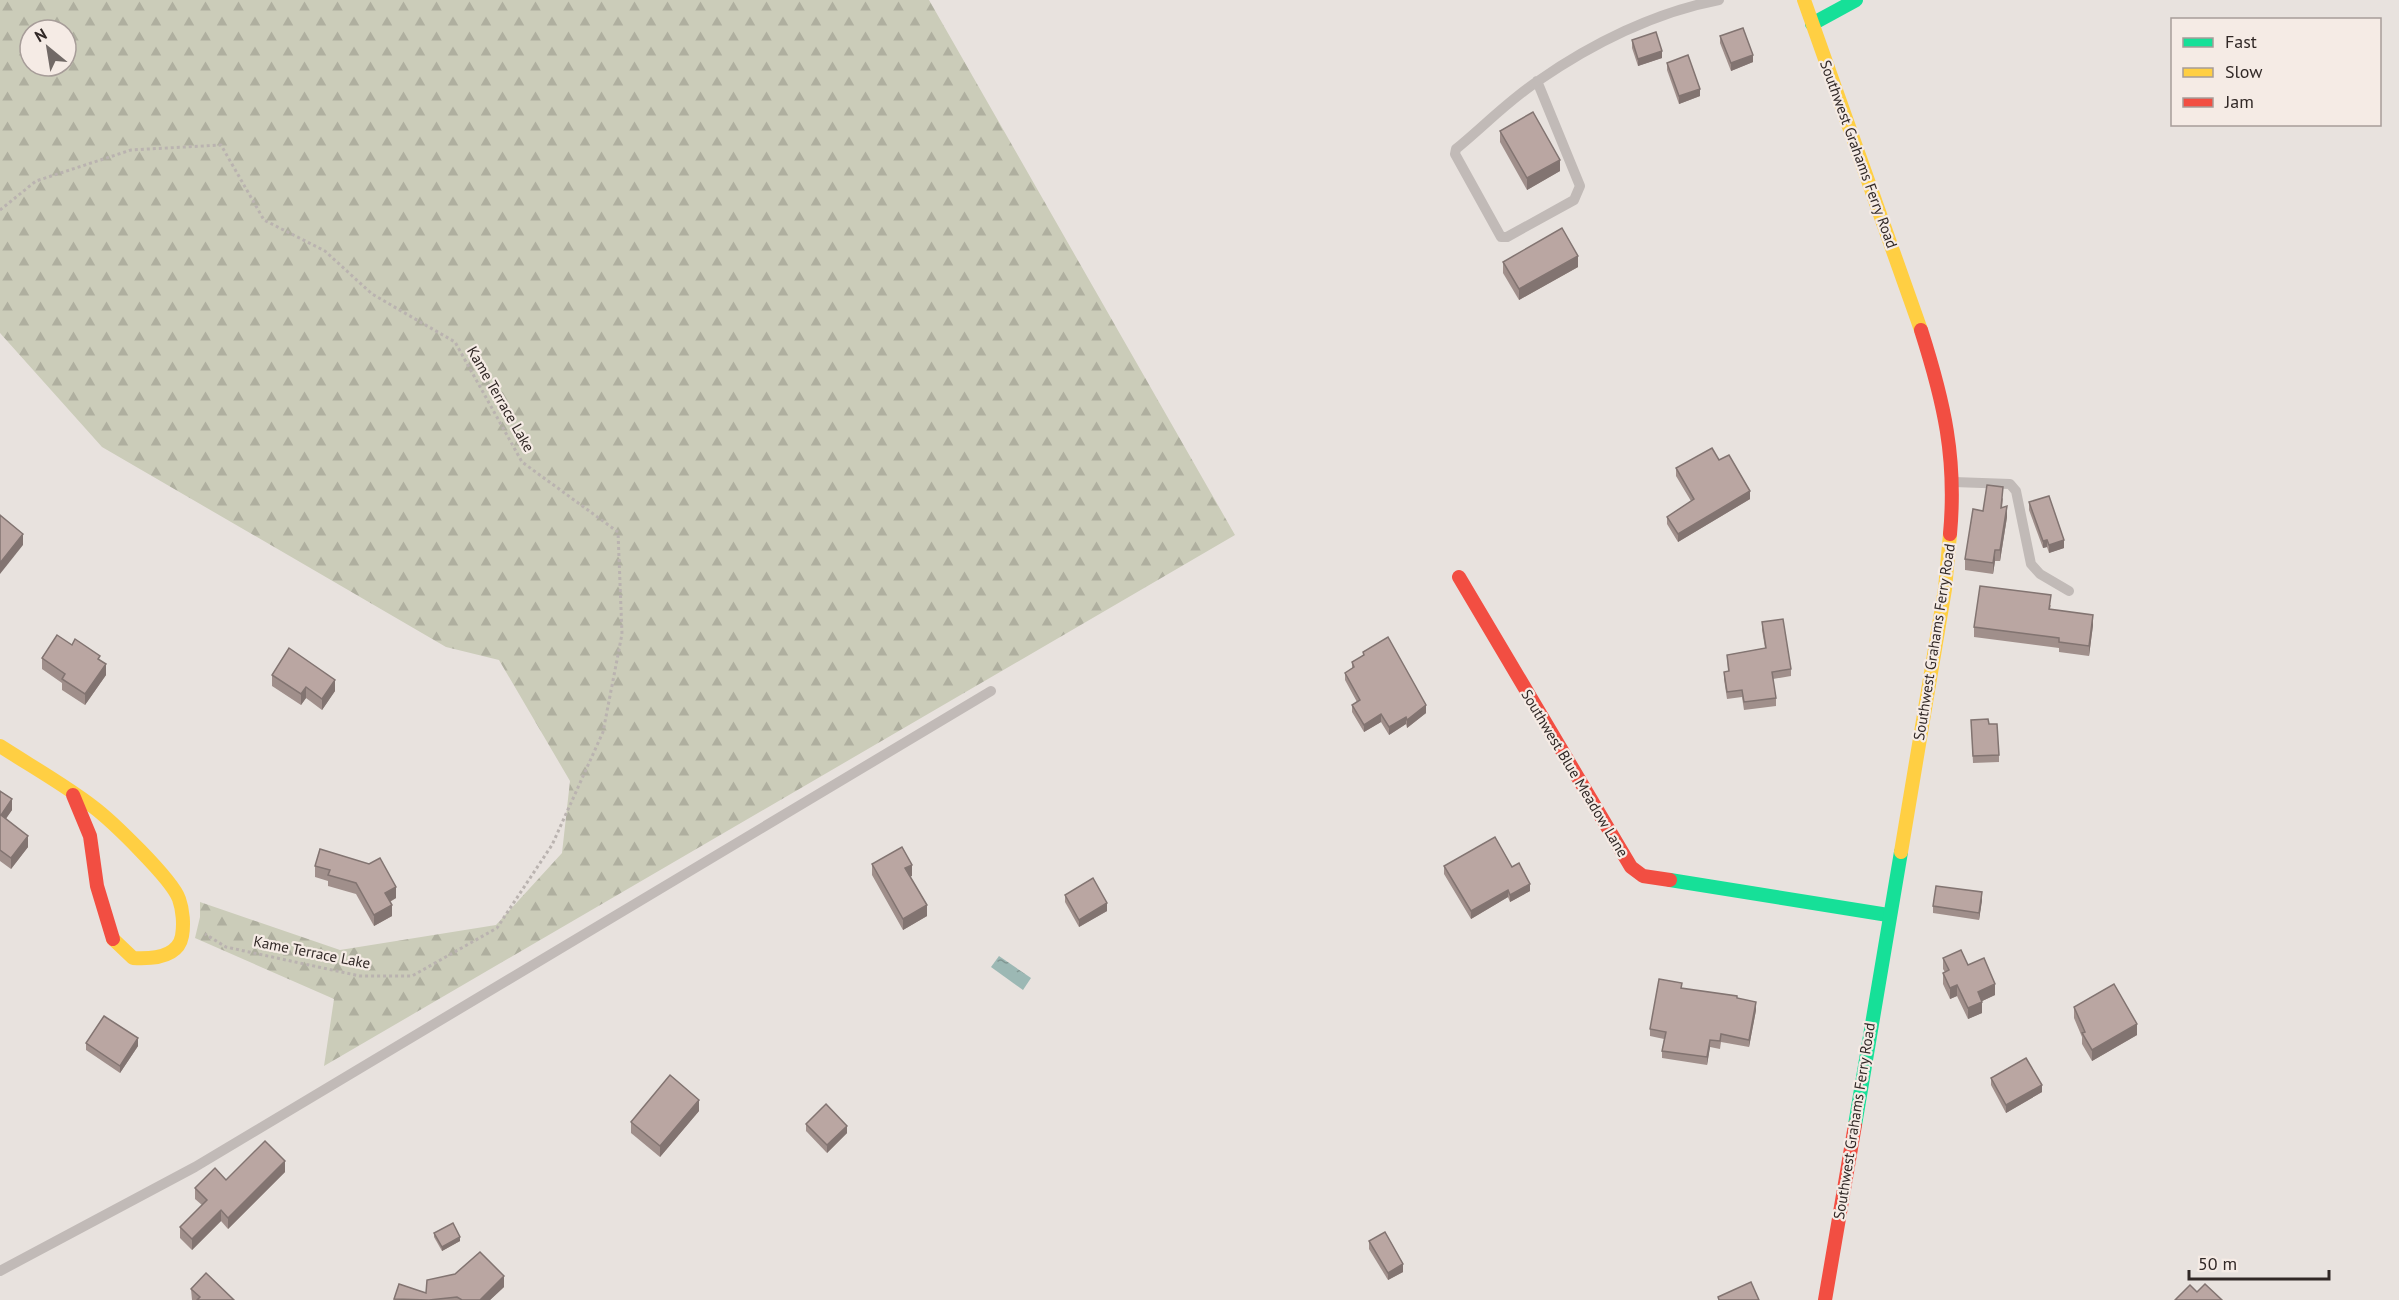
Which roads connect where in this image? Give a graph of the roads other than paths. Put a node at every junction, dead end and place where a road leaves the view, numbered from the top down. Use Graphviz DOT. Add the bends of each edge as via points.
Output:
graph roads {
  1 [pos="1719,0"];
  2 [pos="1804,0"];
  3 [pos="1856,0"];
  4 [pos="1812,24"];
  5 [pos="1537,81"];
  6 [pos="1953,482"];
  7 [pos="1459,577"];
  8 [pos="2069,591"];
  9 [pos="990,692"];
  10 [pos="0,746"];
  11 [pos="73,795"];
  12 [pos="1888,915"];
  13 [pos="0,1271"];
  14 [pos="1825,1300"];
  1 -- 5 [label="lane" via="1662,15"];
  2 -- 4 [label="main road, Southwest Grahams Ferry Road"];
  3 -- 4 [label="main road"];
  4 -- 6 [label="main road, Southwest Grahams Ferry Road" via="1926,347 1945,415"];
  5 -- 5 [label="lane" via="1456,149 1455,154 1501,237 1574,200 1579,191"];
  6 -- 8 [label="lane" via="2010,484 2016,491 2031,564"];
  6 -- 12 [label="main road, Southwest Grahams Ferry Road" via="1945,589"];
  7 -- 12 [label="main road, Southwest Blue Meadow Lane" via="1631,867 1643,876"];
  9 -- 13 [label="lane" via="195,1167"];
  10 -- 11 [label="main road"];
  11 -- 11 [label="main road" via="106,818 163,876 179,899 182,938 175,949 154,959 133,958 117,945 105,925 90,836"];
  12 -- 14 [label="main road, Southwest Grahams Ferry Road"];
}
